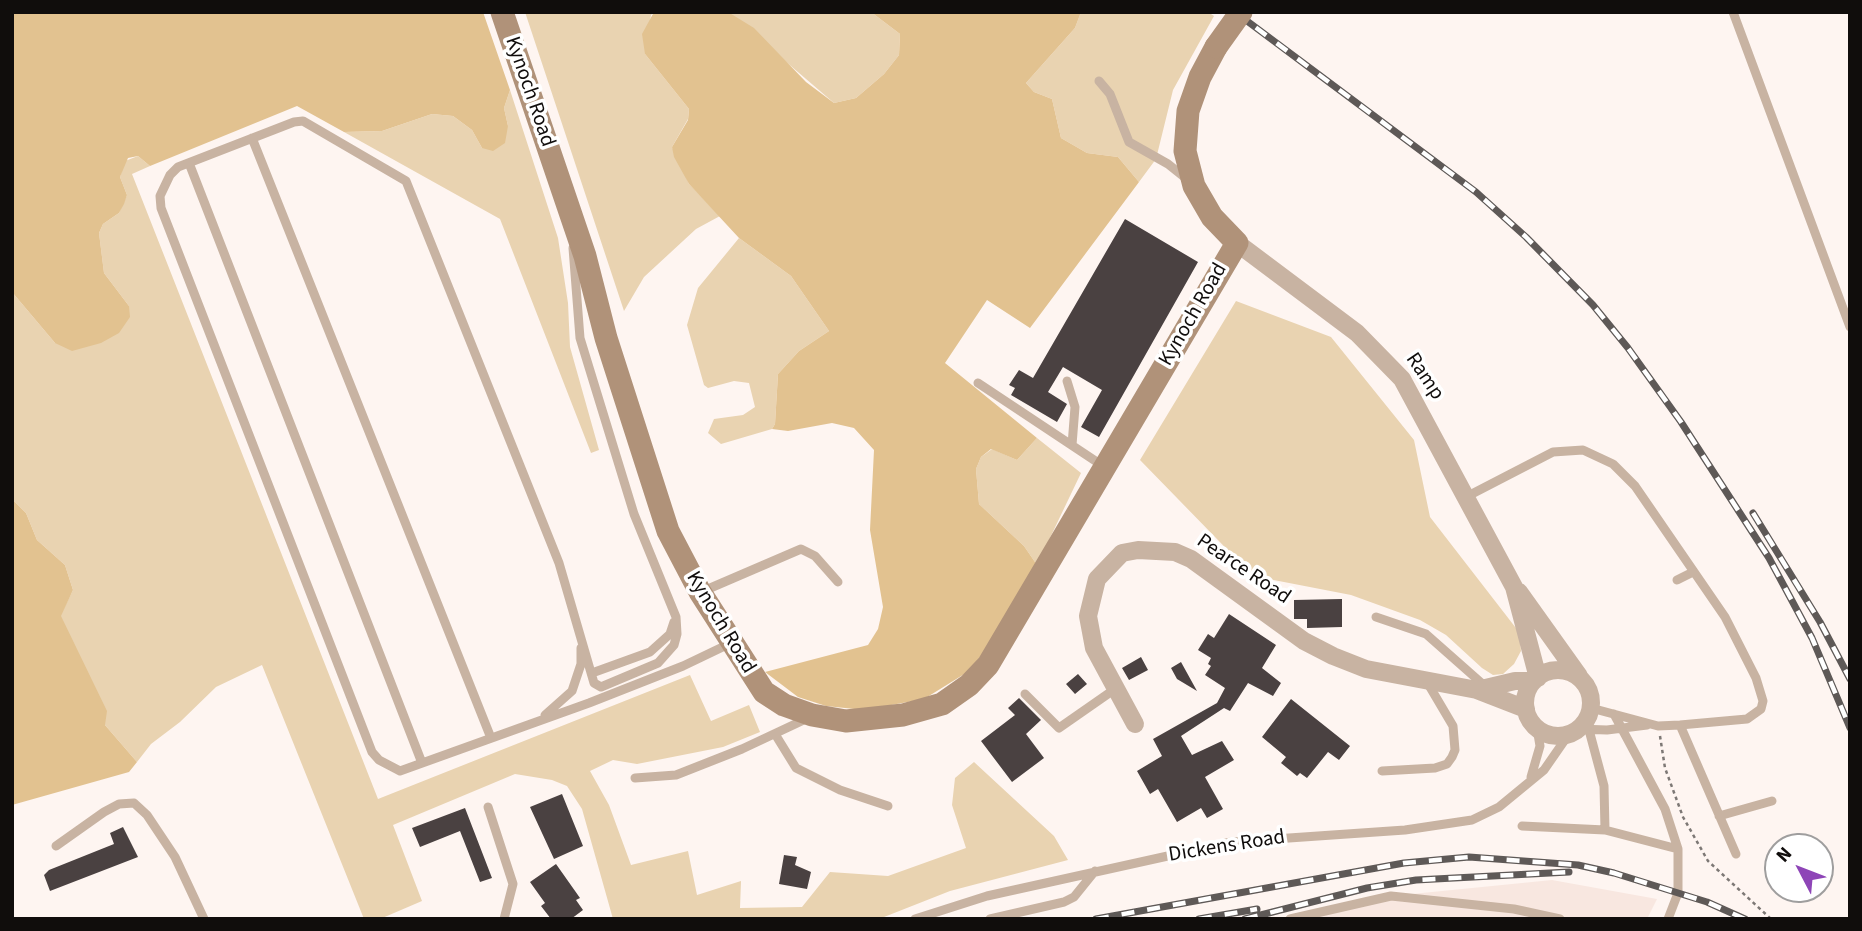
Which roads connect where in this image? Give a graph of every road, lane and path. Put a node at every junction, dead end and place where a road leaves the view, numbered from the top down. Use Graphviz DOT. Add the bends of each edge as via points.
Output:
graph roads {
  1 [pos="502,12"];
  2 [pos="1241,12"];
  3 [pos="1733,12"];
  4 [pos="1099,82"];
  5 [pos="252,138"];
  6 [pos="189,163"];
  7 [pos="1194,186"];
  8 [pos="575,228"];
  9 [pos="1237,243"];
  10 [pos="1850,327"];
  11 [pos="1067,381"];
  12 [pos="978,383"];
  13 [pos="1072,445"];
  14 [pos="1105,467"];
  15 [pos="1464,498"];
  16 [pos="1693,572"];
  17 [pos="1677,580"];
  18 [pos="838,582"];
  19 [pos="1514,587"];
  20 [pos="700,593"];
  21 [pos="676,617"];
  22 [pos="1376,617"];
  23 [pos="582,639"];
  24 [pos="731,643"];
  25 [pos="592,673"];
  26 [pos="1578,676"];
  27 [pos="1536,679"];
  28 [pos="1426,681"];
  29 [pos="1481,688"];
  30 [pos="1115,689"];
  31 [pos="1025,694"];
  32 [pos="1591,708"];
  33 [pos="1526,709"];
  34 [pos="1614,714"];
  35 [pos="812,715"];
  36 [pos="535,722"];
  37 [pos="1135,724"];
  38 [pos="1655,725"];
  39 [pos="1680,725"];
  40 [pos="1537,728"];
  41 [pos="1622,729"];
  42 [pos="1579,731"];
  43 [pos="775,734"];
  44 [pos="491,738"];
  45 [pos="422,763"];
  46 [pos="1382,771"];
  47 [pos="1531,777"];
  48 [pos="635,778"];
  49 [pos="1772,801"];
  50 [pos="887,806"];
  51 [pos="488,807"];
  52 [pos="1719,816"];
  53 [pos="1522,826"];
  54 [pos="1605,830"];
  55 [pos="56,846"];
  56 [pos="1678,849"];
  57 [pos="1736,853"];
  58 [pos="1095,872"];
  59 [pos="204,919"];
  60 [pos="504,919"];
  61 [pos="915,919"];
  62 [pos="990,919"];
  63 [pos="1290,919"];
  64 [pos="1560,919"];
  65 [pos="1668,919"];
  66 [pos="1771,919"];
  1 -- 8 [label="street, Kynoch Road"];
  2 -- 7 [label="street, bridge" via="1216,47 1188,111 1185,151"];
  3 -- 10 [label="lane"];
  4 -- 7 [label="lane" via="1110,94 1129,142 1168,164"];
  5 -- 6 [label="lane"];
  5 -- 23 [label="lane" via="303,121 398,174 411,189 559,563"];
  5 -- 44 [label="lane"];
  6 -- 45 [label="lane"];
  6 -- 45 [label="lane" via="178,167 163,186 160,208 372,752 400,771"];
  7 -- 9 [label="street" via="1212,217"];
  8 -- 20 [label="street, Kynoch Road" via="668,531"];
  8 -- 21 [label="lane" via="580,338 634,514"];
  9 -- 14 [label="street, Kynoch Road"];
  9 -- 15 [label="street, Ramp" via="1357,333 1402,379"];
  11 -- 13 [label="lane" via="1075,407"];
  12 -- 13 [label="lane"];
  13 -- 14 [label="lane"];
  14 -- 35 [label="street, Kynoch Road" via="1003,643 969,685 942,704 903,715 846,721"];
  15 -- 16 [label="lane" via="1553,453 1583,450 1613,464 1628,479"];
  15 -- 19 [label="street, Ramp"];
  16 -- 17 [label="lane"];
  16 -- 39 [label="lane" via="1741,647 1763,701 1761,709 1747,719"];
  18 -- 20 [label="lane" via="815,556 801,549"];
  19 -- 26 [label="street, Ramp"];
  19 -- 27 [label="street, Ramp"];
  20 -- 24 [label="street, Kynoch Road"];
  21 -- 25 [label="lane" via="670,634 650,652"];
  21 -- 25 [label="lane" via="674,645 658,663 601,687 594,683"];
  22 -- 29 [label="lane" via="1426,634"];
  23 -- 25 [label="lane"];
  23 -- 36 [label="lane" via="581,664 572,691"];
  24 -- 35 [label="street, Kynoch Road" via="764,692"];
  24 -- 36 [label="lane"];
  26 -- 27 [label="street" via="1556,670"];
  26 -- 32 [label="street" via="1587,686"];
  27 -- 29 [label="street, Pearce Road"];
  27 -- 33 [label="street" via="1528,690"];
  28 -- 29 [label="street, Pearce Road"];
  28 -- 30 [label="street, Pearce Road" via="1366,669 1333,656 1304,641 1191,559 1175,552 1138,550 1122,553 1097,579 1088,616 1094,649"];
  28 -- 46 [label="lane" via="1453,726 1452,757 1435,768"];
  29 -- 33 [label="street, Pearce Road"];
  30 -- 31 [label="lane" via="1059,728"];
  30 -- 37 [label="street, Pearce Road"];
  32 -- 34 [label="lane"];
  32 -- 42 [label="street"];
  33 -- 40 [label="street"];
  34 -- 38 [label="lane"];
  34 -- 41 [label="lane"];
  35 -- 43 [label="lane"];
  36 -- 44 [label="lane"];
  38 -- 39 [label="lane"];
  38 -- 41 [label="lane"];
  38 -- 66 [label="path" via="1683,817 1708,861"];
  39 -- 52 [label="lane"];
  40 -- 42 [label="street" via="1547,734"];
  40 -- 47 [label="lane" via="1540,746"];
  41 -- 42 [label="lane"];
  41 -- 56 [label="lane" via="1665,809"];
  42 -- 47 [label="lane, Dickens Road"];
  42 -- 54 [label="lane" via="1604,786"];
  43 -- 48 [label="lane" via="676,775"];
  43 -- 50 [label="lane" via="796,768"];
  44 -- 45 [label="lane"];
  47 -- 58 [label="lane, Dickens Road" via="1499,807 1449,826 1231,842"];
  49 -- 52 [label="lane"];
  51 -- 60 [label="lane" via="513,884"];
  52 -- 57 [label="lane"];
  53 -- 54 [label="lane"];
  54 -- 56 [label="lane"];
  55 -- 59 [label="lane" via="104,812 134,803 175,856"];
  56 -- 65 [label="lane" via="1678,893"];
  58 -- 61 [label="lane, Dickens Road" via="987,896"];
  58 -- 62 [label="lane" via="1064,902"];
  63 -- 64 [label="lane" via="1391,896 1514,909"];
}
